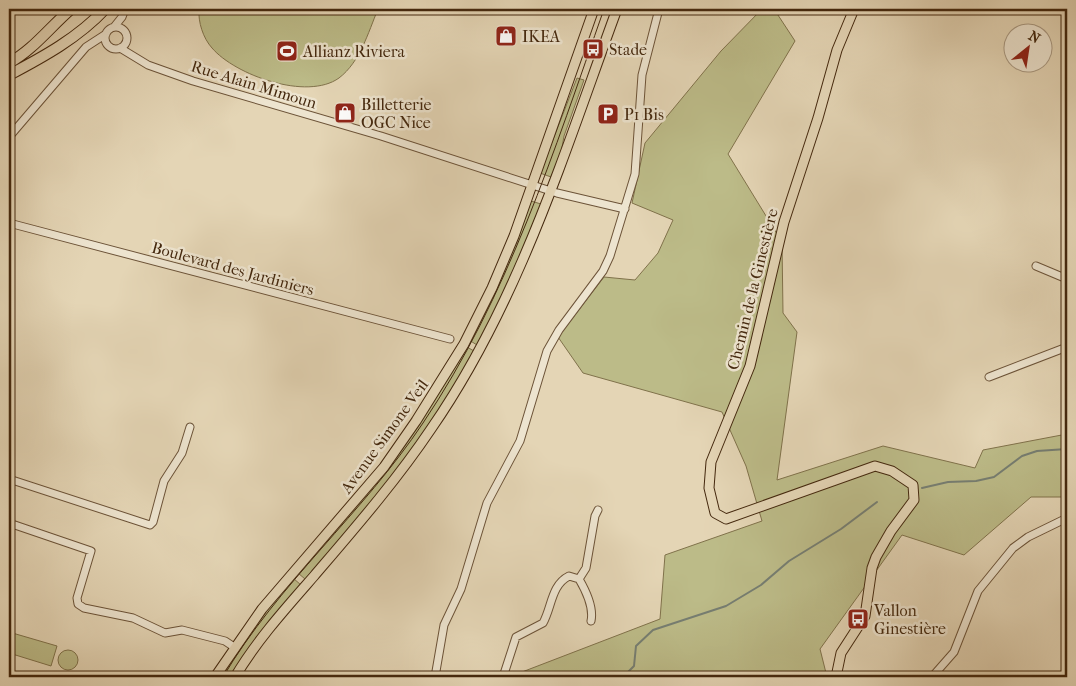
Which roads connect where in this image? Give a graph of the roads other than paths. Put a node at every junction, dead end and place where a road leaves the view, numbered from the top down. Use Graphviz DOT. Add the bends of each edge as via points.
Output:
graph roads {
  1 [pos="58,9"];
  2 [pos="71,9"];
  3 [pos="105,9"];
  4 [pos="125,9"];
  5 [pos="594,9"];
  6 [pos="617,9"];
  7 [pos="659,9"];
  8 [pos="854,9"];
  9 [pos="1065,9"];
  10 [pos="1067,12"];
  11 [pos="122,17"];
  12 [pos="114,27"];
  13 [pos="47,30"];
  14 [pos="124,31"];
  15 [pos="106,34"];
  16 [pos="126,40"];
  17 [pos="91,43"];
  18 [pos="108,44"];
  19 [pos="120,48"];
  20 [pos="137,57"];
  21 [pos="9,63"];
  22 [pos="9,75"];
  23 [pos="9,137"];
  24 [pos="533,185"];
  25 [pos="550,190"];
  26 [pos="625,209"];
  27 [pos="9,223"];
  28 [pos="1036,266"];
  29 [pos="1067,279"];
  30 [pos="450,339"];
  31 [pos="1067,347"];
  32 [pos="989,377"];
  33 [pos="190,427"];
  34 [pos="9,479"];
  35 [pos="598,510"];
  36 [pos="1067,518"];
  37 [pos="9,523"];
  38 [pos="579,580"];
  39 [pos="591,621"];
  40 [pos="234,647"];
  41 [pos="215,677"];
  42 [pos="235,677"];
  43 [pos="435,677"];
  44 [pos="503,677"];
  45 [pos="836,677"];
  46 [pos="932,677"];
  1 -- 13 [label="highway"];
  2 -- 13 [label="highway"];
  3 -- 22 [label="highway" via="63,44"];
  4 -- 11 [label="street"];
  5 -- 24 [label="main road, Avenue Simone Veil"];
  6 -- 25 [label="main road, Avenue Simone Veil"];
  7 -- 26 [label="street" via="642,75 637,162"];
  8 -- 45 [label="main road, Chemin de la Ginestière" via="837,50 784,222 750,366 718,442 709,477 715,513 726,519 875,466 892,471 913,485 914,500 876,557 865,616 841,653"];
  9 -- 10 [label="street"];
  11 -- 12 [label="street"];
  11 -- 14 [label="street"];
  12 -- 14 [label="street"];
  12 -- 15 [label="street"];
  13 -- 21 [label="highway" via="31,48"];
  14 -- 16 [label="street"];
  15 -- 17 [label="street"];
  15 -- 18 [label="street"];
  16 -- 19 [label="street"];
  16 -- 20 [label="street, Rue Alain Mimoun"];
  17 -- 18 [label="street"];
  17 -- 23 [label="street"];
  18 -- 19 [label="street"];
  19 -- 20 [label="street, Rue Alain Mimoun"];
  20 -- 24 [label="street, Rue Alain Mimoun" via="158,69"];
  24 -- 25 [label="street, Rue Alain Mimoun"];
  24 -- 40 [label="main road, Avenue Simone Veil" via="489,295 432,397 384,467 278,590"];
  25 -- 26 [label="street, Rue Alain Mimoun"];
  25 -- 42 [label="main road, Avenue Simone Veil" via="507,296 446,406 397,477 276,620"];
  26 -- 43 [label="street" via="603,271 547,351 520,441 487,503 461,589 444,625"];
  27 -- 30 [label="street, Boulevard des Jardiniers"];
  28 -- 29 [label="street"];
  31 -- 32 [label="street"];
  33 -- 34 [label="street" via="182,453 164,481 150,525"];
  35 -- 38 [label="street" via="586,568"];
  36 -- 46 [label="street" via="1028,536 1013,548 978,591 954,652"];
  37 -- 40 [label="street" via="91,552 77,598 78,604 84,608 133,618 165,632 182,630 225,641"];
  38 -- 39 [label="street" via="586,591"];
  38 -- 44 [label="street" via="569,576 563,579 543,622 516,637"];
  40 -- 41 [label="main road, Avenue Simone Veil"];
}
